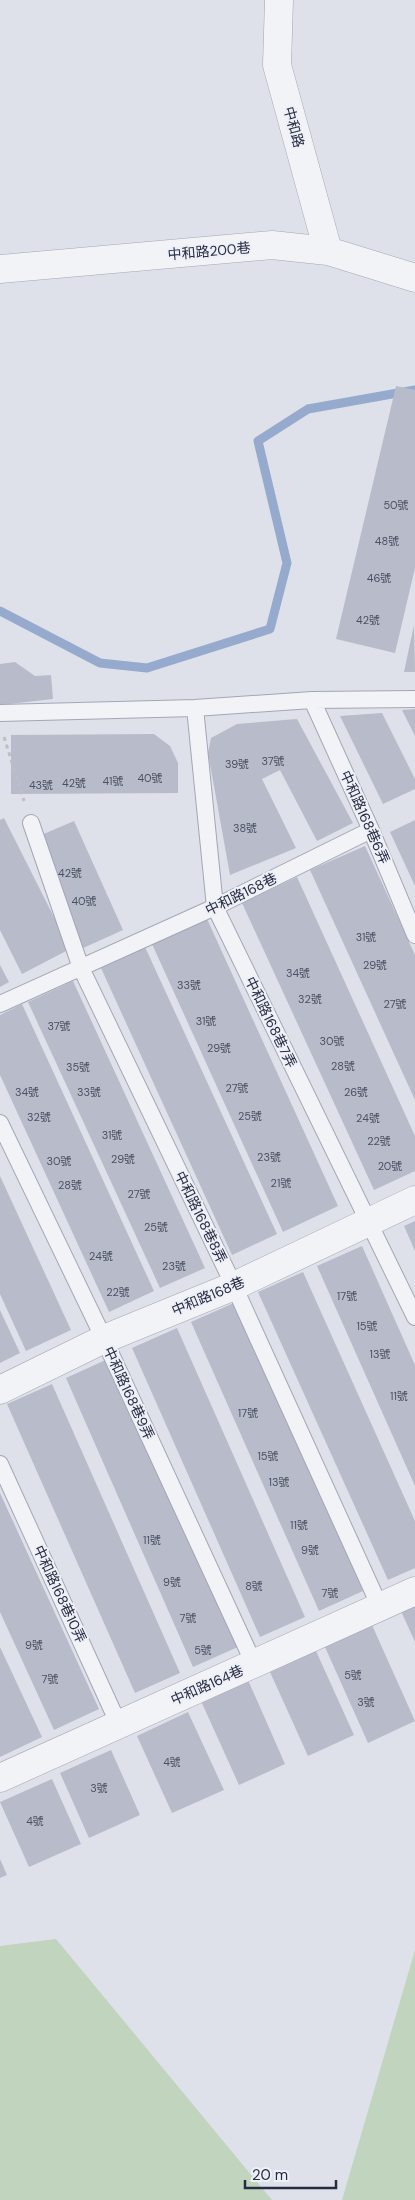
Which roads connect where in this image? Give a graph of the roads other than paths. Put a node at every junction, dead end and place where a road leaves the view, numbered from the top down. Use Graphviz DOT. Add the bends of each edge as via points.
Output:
graph roads {
  1 [pos="279,0"];
  2 [pos="328,251"];
  3 [pos="0,269"];
  4 [pos="415,278"];
  5 [pos="415,699"];
  6 [pos="312,700"];
  7 [pos="195,708"];
  8 [pos="0,713"];
  9 [pos="31,823"];
  10 [pos="371,830"];
  11 [pos="215,907"];
  12 [pos="415,935"];
  13 [pos="81,968"];
  14 [pos="0,1004"];
  15 [pos="0,1123"];
  16 [pos="415,1200"];
  17 [pos="369,1222"];
  18 [pos="234,1286"];
  19 [pos="415,1317"];
  20 [pos="104,1339"];
  21 [pos="0,1390"];
  22 [pos="0,1464"];
  23 [pos="415,1591"];
  24 [pos="380,1607"];
  25 [pos="254,1664"];
  26 [pos="119,1725"];
  27 [pos="0,1778"];
  1 -- 2 [label="street, 中和路" via="277,65"];
  2 -- 3 [label="street, 中和路200巷" via="272,245"];
  2 -- 4 [label="street, 中和路200巷"];
  5 -- 6 [label="lane"];
  6 -- 7 [label="lane"];
  6 -- 10 [label="lane, 中和路168巷6弄"];
  7 -- 8 [label="lane"];
  7 -- 11 [label="lane, 中和路168巷7弄"];
  9 -- 13 [label="lane, 中和路168巷8弄"];
  10 -- 11 [label="lane, 中和路168巷"];
  10 -- 12 [label="lane, 中和路168巷6弄"];
  11 -- 13 [label="lane, 中和路168巷"];
  11 -- 17 [label="lane, 中和路168巷7弄"];
  13 -- 14 [label="lane, 中和路168巷"];
  13 -- 18 [label="lane, 中和路168巷8弄"];
  15 -- 20 [label="lane, 中和路168巷9弄"];
  16 -- 17 [label="street, 中和路168巷"];
  17 -- 18 [label="street, 中和路168巷"];
  17 -- 19 [label="lane, 中和路168巷7弄"];
  18 -- 20 [label="street, 中和路168巷"];
  18 -- 24 [label="lane, 中和路168巷8弄"];
  20 -- 21 [label="street, 中和路168巷"];
  20 -- 25 [label="lane, 中和路168巷9弄"];
  22 -- 26 [label="lane, 中和路168巷10弄"];
  23 -- 24 [label="street, 中和路164巷"];
  24 -- 25 [label="street, 中和路164巷"];
  25 -- 26 [label="street, 中和路164巷"];
  26 -- 27 [label="street, 中和路164巷"];
}
